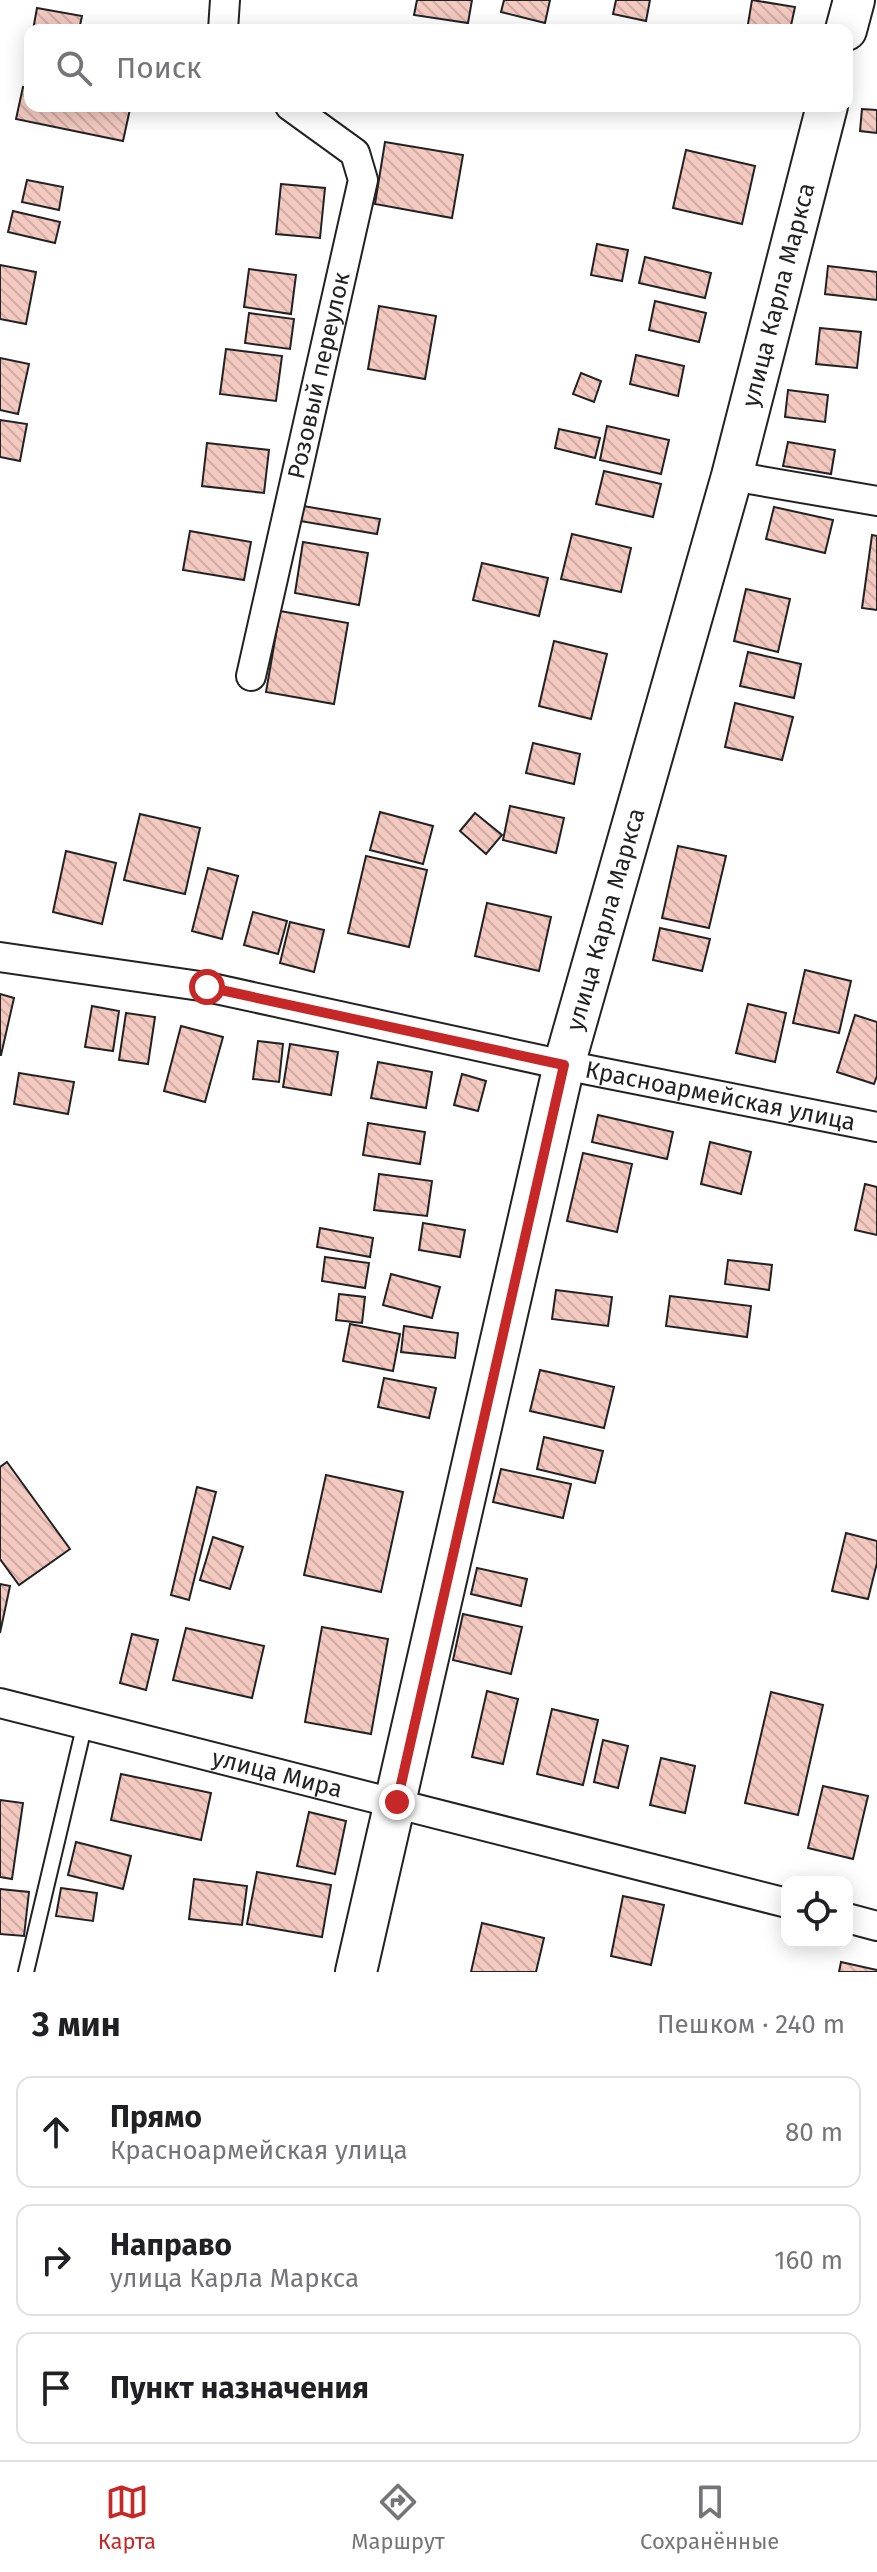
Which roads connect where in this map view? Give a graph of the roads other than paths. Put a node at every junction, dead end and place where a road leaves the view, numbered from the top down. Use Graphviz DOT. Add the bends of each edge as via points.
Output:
graph roads {
  1 [pos="225,0"];
  2 [pos="854,0"];
  3 [pos="223,24"];
  4 [pos="848,24"];
  5 [pos="298,112"];
  6 [pos="825,112"];
  7 [pos="732,476"];
  8 [pos="877,501"];
  9 [pos="251,676"];
  10 [pos="0,957"];
  11 [pos="564,1065"];
  12 [pos="877,1127"];
  13 [pos="0,1703"];
  14 [pos="85,1723"];
  15 [pos="397,1802"];
  16 [pos="781,1901"];
  17 [pos="853,1920"];
  18 [pos="877,1926"];
  19 [pos="26,1972"];
  20 [pos="356,1972"];
  1 -- 3 [label="street"];
  2 -- 4 [label="main road"];
  5 -- 9 [label="street, Розовый переулок" via="355,153 363,180"];
  6 -- 7 [label="main road, улица Карла Маркса"];
  7 -- 8 [label="street"];
  7 -- 11 [label="main road, улица Карла Маркса"];
  10 -- 11 [label="street, Красноармейская улица" via="207,987"];
  11 -- 12 [label="street, Красноармейская улица"];
  11 -- 15 [label="main road, улица Карла Маркса"];
  13 -- 14 [label="street, улица Мира"];
  14 -- 15 [label="street, улица Мира"];
  14 -- 19 [label="lane"];
  15 -- 16 [label="street, улица Мира"];
  15 -- 20 [label="main road, улица Карла Маркса"];
  17 -- 18 [label="street"];
}
